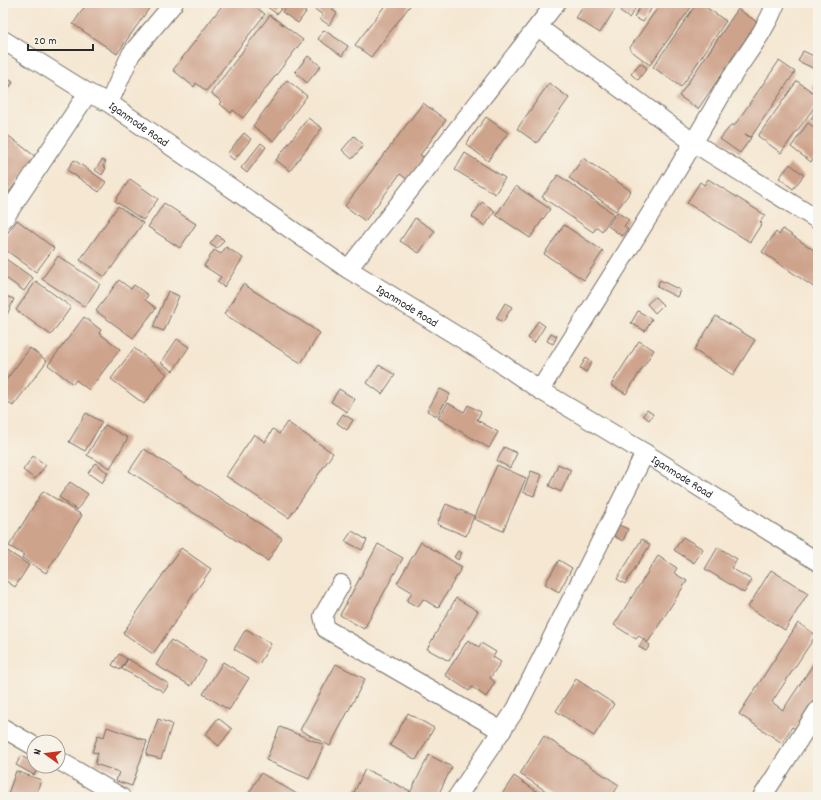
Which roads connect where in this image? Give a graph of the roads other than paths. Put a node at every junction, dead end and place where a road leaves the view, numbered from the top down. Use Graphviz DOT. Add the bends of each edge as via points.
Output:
graph roads {
  1 [pos="174,3"];
  2 [pos="556,3"];
  3 [pos="776,3"];
  4 [pos="538,27"];
  5 [pos="3,40"];
  6 [pos="88,92"];
  7 [pos="109,103"];
  8 [pos="694,143"];
  9 [pos="3,220"];
  10 [pos="818,220"];
  11 [pos="348,269"];
  12 [pos="540,390"];
  13 [pos="645,453"];
  14 [pos="818,562"];
  15 [pos="341,584"];
  16 [pos="818,710"];
  17 [pos="3,728"];
  18 [pos="502,731"];
  19 [pos="26,741"];
  20 [pos="66,765"];
  21 [pos="121,797"];
  22 [pos="457,797"];
  23 [pos="762,797"];
  1 -- 7 [label="street" via="131,54"];
  2 -- 4 [label="street"];
  3 -- 8 [label="street" via="770,20 730,79"];
  4 -- 8 [label="street"];
  4 -- 11 [label="street"];
  5 -- 6 [label="street, Iganmode Road"];
  6 -- 7 [label="street, Iganmode Road"];
  6 -- 9 [label="street"];
  7 -- 11 [label="street, Iganmode Road"];
  8 -- 10 [label="street"];
  8 -- 12 [label="street"];
  11 -- 12 [label="street, Iganmode Road" via="493,358"];
  12 -- 13 [label="street, Iganmode Road"];
  13 -- 14 [label="street, Iganmode Road"];
  13 -- 18 [label="street" via="516,709"];
  15 -- 18 [label="street" via="323,616 326,628"];
  16 -- 23 [label="street"];
  17 -- 19 [label="street"];
  18 -- 22 [label="street"];
  20 -- 21 [label="street"];
}
